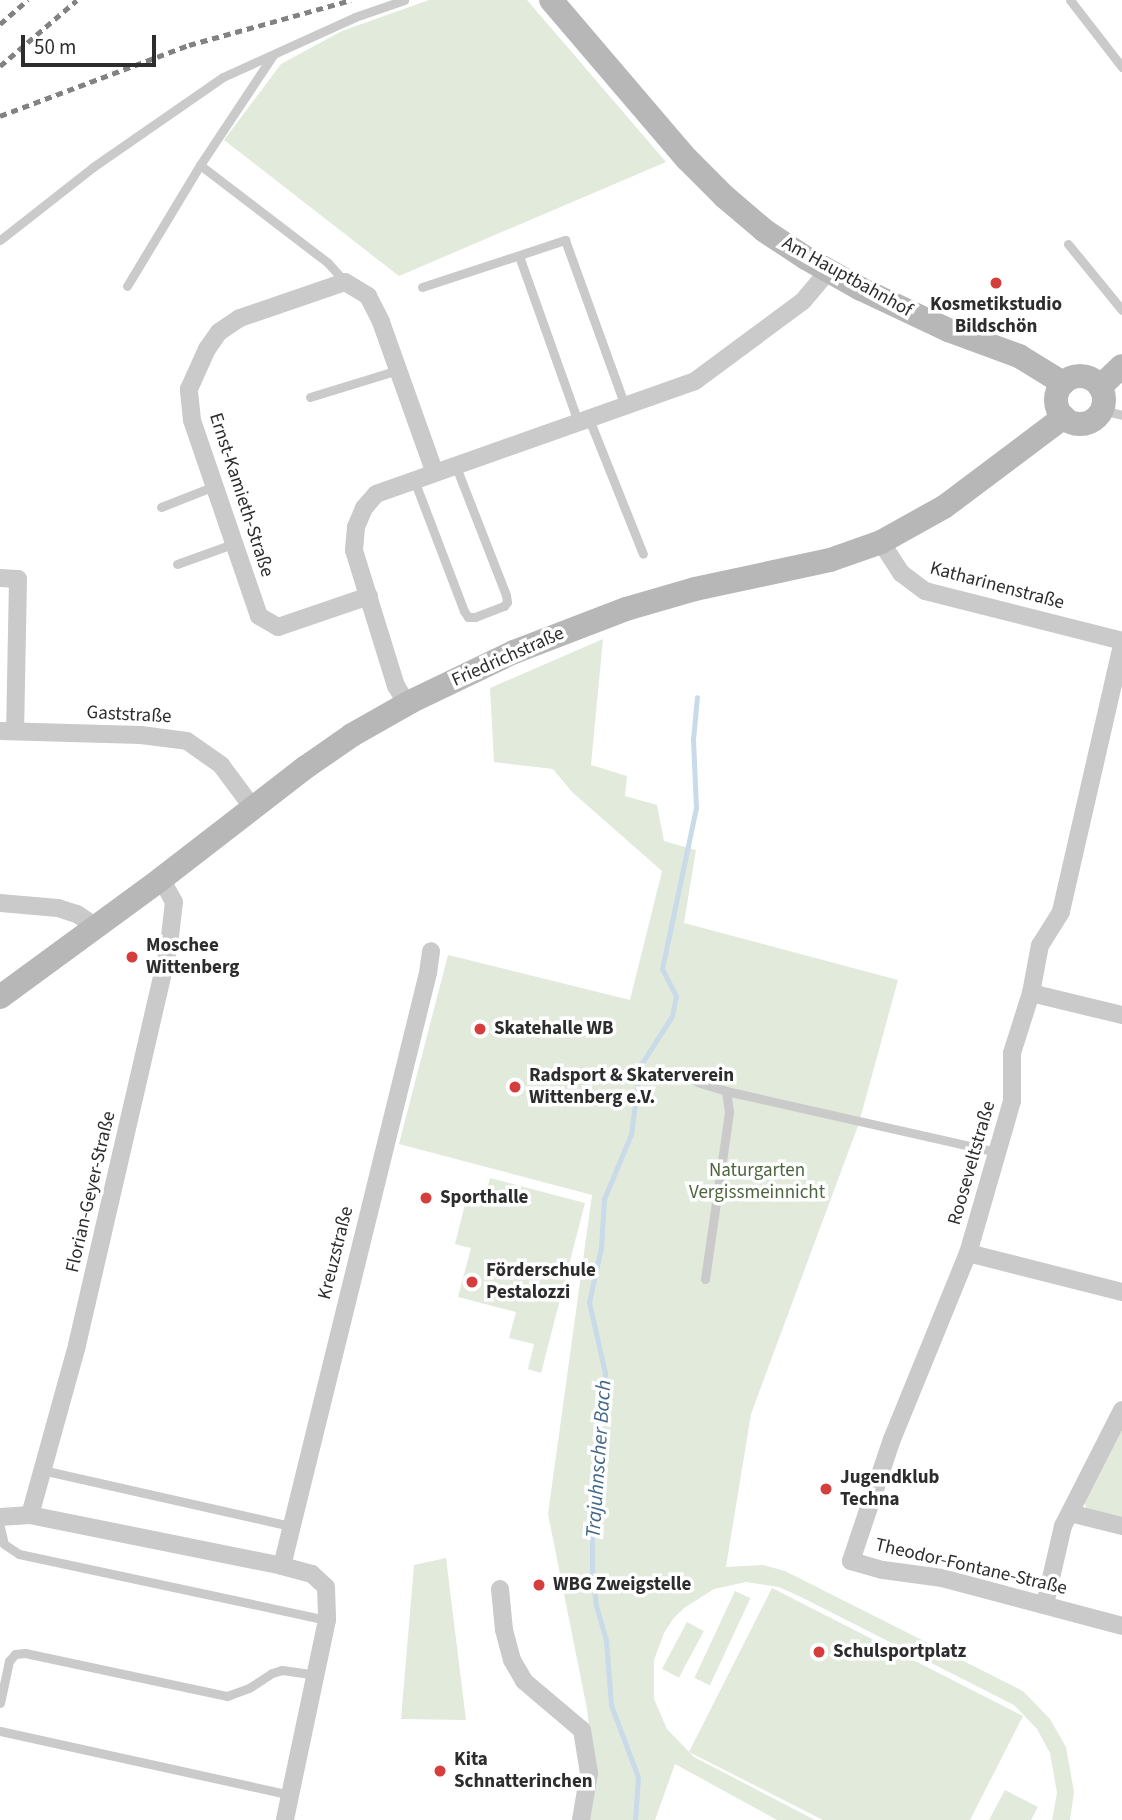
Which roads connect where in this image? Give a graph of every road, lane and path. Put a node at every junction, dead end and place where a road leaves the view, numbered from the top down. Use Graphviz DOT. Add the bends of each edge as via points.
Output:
graph roads {
  1 [pos="404,0"];
  2 [pos="551,0"];
  3 [pos="1070,0"];
  4 [pos="274,54"];
  5 [pos="1122,67"];
  6 [pos="200,165"];
  7 [pos="0,240"];
  8 [pos="1068,244"];
  9 [pos="519,256"];
  10 [pos="828,271"];
  11 [pos="345,282"];
  12 [pos="127,286"];
  13 [pos="422,287"];
  14 [pos="1122,310"];
  15 [pos="1122,366"];
  16 [pos="398,370"];
  17 [pos="1063,383"];
  18 [pos="310,397"];
  19 [pos="1108,404"];
  20 [pos="625,407"];
  21 [pos="1064,417"];
  22 [pos="584,420"];
  23 [pos="455,464"];
  24 [pos="434,471"];
  25 [pos="413,478"];
  26 [pos="212,486"];
  27 [pos="160,507"];
  28 [pos="881,542"];
  29 [pos="233,544"];
  30 [pos="643,554"];
  31 [pos="177,564"];
  32 [pos="0,578"];
  33 [pos="369,596"];
  34 [pos="1122,643"];
  35 [pos="407,704"];
  36 [pos="7,731"];
  37 [pos="253,808"];
  38 [pos="161,879"];
  39 [pos="0,904"];
  40 [pos="96,928"];
  41 [pos="430,951"];
  42 [pos="1031,993"];
  43 [pos="0,997"];
  44 [pos="1122,1015"];
  45 [pos="697,1082"];
  46 [pos="726,1091"];
  47 [pos="997,1152"];
  48 [pos="968,1253"];
  49 [pos="705,1279"];
  50 [pos="1122,1292"];
  51 [pos="1122,1410"];
  52 [pos="42,1470"];
  53 [pos="1070,1513"];
  54 [pos="30,1515"];
  55 [pos="0,1517"];
  56 [pos="291,1526"];
  57 [pos="0,1527"];
  58 [pos="1122,1527"];
  59 [pos="851,1561"];
  60 [pos="282,1566"];
  61 [pos="500,1589"];
  62 [pos="1045,1604"];
  63 [pos="327,1619"];
  64 [pos="1122,1626"];
  65 [pos="316,1675"];
  66 [pos="0,1703"];
  67 [pos="0,1731"];
  68 [pos="290,1795"];
  69 [pos="285,1820"];
  70 [pos="581,1820"];
  1 -- 4 [label="lane"];
  2 -- 10 [label="street, Am Hauptbahnhof" via="715,188 765,231"];
  3 -- 5 [label="lane"];
  4 -- 6 [label="lane"];
  4 -- 7 [label="lane" via="223,77 93,167"];
  6 -- 11 [label="lane" via="328,263"];
  6 -- 12 [label="lane"];
  8 -- 14 [label="lane"];
  9 -- 13 [label="lane"];
  9 -- 20 [label="lane" via="565,240"];
  9 -- 22 [label="lane"];
  10 -- 17 [label="street, Am Hauptbahnhof" via="948,330 1030,362"];
  10 -- 20 [label="street" via="803,301 695,380"];
  11 -- 16 [label="street" via="368,296"];
  11 -- 26 [label="street, Ernst-Kamieth-Straße" via="240,318 219,332 207,349 189,389 192,420"];
  15 -- 19 [label="street"];
  16 -- 18 [label="lane"];
  16 -- 24 [label="street"];
  17 -- 19 [label="street" via="1083,376"];
  17 -- 21 [label="street" via="1056,400"];
  19 -- 21 [label="street" via="1084,423"];
  20 -- 22 [label="street"];
  21 -- 28 [label="street, Friedrichstraße" via="944,507"];
  22 -- 23 [label="street"];
  22 -- 30 [label="lane"];
  23 -- 24 [label="street"];
  23 -- 25 [label="lane" via="507,602 475,617 464,611"];
  24 -- 25 [label="street"];
  25 -- 33 [label="street" via="376,494 356,527 354,550"];
  26 -- 27 [label="lane"];
  26 -- 29 [label="street, Ernst-Kamieth-Straße"];
  28 -- 34 [label="street, Katharinenstraße" via="901,573 925,591"];
  28 -- 35 [label="street, Friedrichstraße" via="830,560 625,609 514,652"];
  29 -- 31 [label="lane"];
  29 -- 33 [label="street, Ernst-Kamieth-Straße" via="259,616 278,627"];
  32 -- 36 [label="street, Gaststraße" via="18,579"];
  33 -- 35 [label="street" via="396,686"];
  34 -- 42 [label="street, Rooseveltstraße" via="1061,912 1040,945"];
  35 -- 37 [label="street, Friedrichstraße" via="331,750"];
  36 -- 37 [label="street, Gaststraße" via="187,741 222,765"];
  37 -- 38 [label="street, Friedrichstraße"];
  38 -- 40 [label="street, Friedrichstraße"];
  38 -- 52 [label="street, Florian-Geyer-Straße" via="174,902 169,945 80,1332"];
  39 -- 40 [label="street" via="58,908 77,914"];
  40 -- 43 [label="street, Friedrichstraße"];
  41 -- 56 [label="street, Kreuzstraße"];
  42 -- 44 [label="street"];
  42 -- 47 [label="street, Rooseveltstraße" via="1012,1053 1012,1101"];
  45 -- 46 [label="lane"];
  46 -- 47 [label="lane"];
  46 -- 49 [label="lane" via="729,1112"];
  47 -- 48 [label="street, Rooseveltstraße"];
  48 -- 50 [label="street"];
  48 -- 59 [label="street, Rooseveltstraße" via="892,1438"];
  51 -- 53 [label="street"];
  52 -- 54 [label="street, Florian-Geyer-Straße"];
  52 -- 56 [label="lane"];
  53 -- 58 [label="street"];
  53 -- 62 [label="street"];
  54 -- 55 [label="street"];
  54 -- 60 [label="street"];
  56 -- 60 [label="street, Kreuzstraße"];
  57 -- 63 [label="lane" via="4,1544 19,1554"];
  59 -- 62 [label="street, Theodor-Fontane-Straße"];
  60 -- 63 [label="street" via="312,1574 326,1587"];
  61 -- 70 [label="street" via="504,1630 512,1660 524,1681 582,1730 589,1773"];
  62 -- 64 [label="street, Theodor-Fontane-Straße"];
  63 -- 65 [label="street"];
  65 -- 66 [label="lane" via="282,1670 227,1696 25,1653 15,1654 9,1661"];
  65 -- 68 [label="street"];
  67 -- 68 [label="lane"];
  68 -- 69 [label="street"];
}
